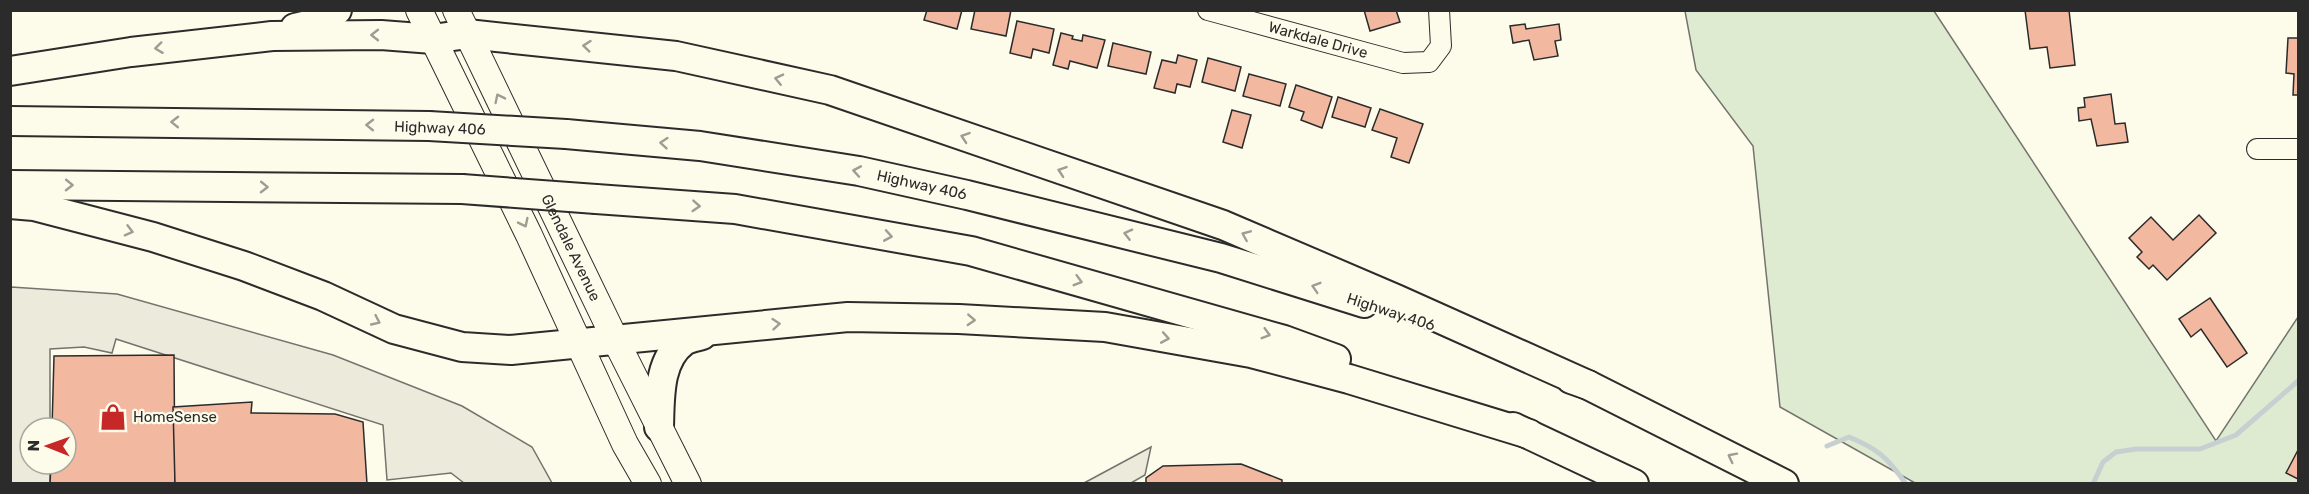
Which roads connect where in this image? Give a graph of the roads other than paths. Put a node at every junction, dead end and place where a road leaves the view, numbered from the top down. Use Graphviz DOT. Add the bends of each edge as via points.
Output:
graph roads {
  1 [pos="337,10"];
  2 [pos="419,10"];
  3 [pos="1208,10"];
  4 [pos="1439,10"];
  5 [pos="461,22"];
  6 [pos="433,39"];
  7 [pos="217,42"];
  8 [pos="10,71"];
  9 [pos="10,121"];
  10 [pos="2298,148"];
  11 [pos="2257,149"];
  12 [pos="10,184"];
  13 [pos="10,204"];
  14 [pos="718,329"];
  15 [pos="615,339"];
  16 [pos="580,344"];
  17 [pos="1588,385"];
  18 [pos="659,426"];
  19 [pos="1529,434"];
  20 [pos="648,483"];
  21 [pos="688,483"];
  22 [pos="1634,483"];
  23 [pos="1785,483"];
  1 -- 7 [label="highway" via="308,25"];
  2 -- 6 [label="main road"];
  3 -- 4 [label="street, Warkdale Drive" via="1403,63 1429,62 1441,46"];
  5 -- 6 [label="highway"];
  15 -- 5 [label="main road, Glendale Avenue, one-way"];
  17 -- 5 [label="highway, one-way" via="1222,225 830,90 676,56"];
  6 -- 7 [label="highway, one-way" via="283,36"];
  6 -- 16 [label="main road, one-way"];
  7 -- 8 [label="highway, one-way"];
  17 -- 9 [label="highway, Highway 406, one-way, bridge" via="1414,318 1221,258 859,171 700,146 566,134 429,126"];
  10 -- 11 [label="street"];
  12 -- 19 [label="highway, one-way, bridge" via="462,189 735,209 971,251 1284,340"];
  13 -- 16 [label="highway, one-way" via="34,206 244,266 394,329 462,347 511,350"];
  14 -- 15 [label="highway"];
  14 -- 18 [label="highway" via="685,340 664,367"];
  14 -- 19 [label="highway, one-way" via="848,317 1106,327 1251,354 1349,379"];
  15 -- 16 [label="highway"];
  15 -- 18 [label="main road, Glendale Avenue"];
  16 -- 20 [label="main road" via="625,444"];
  23 -- 17 [label="highway, Highway 406, one-way"];
  18 -- 21 [label="main road, Glendale Avenue"];
  19 -- 22 [label="highway"];
}
